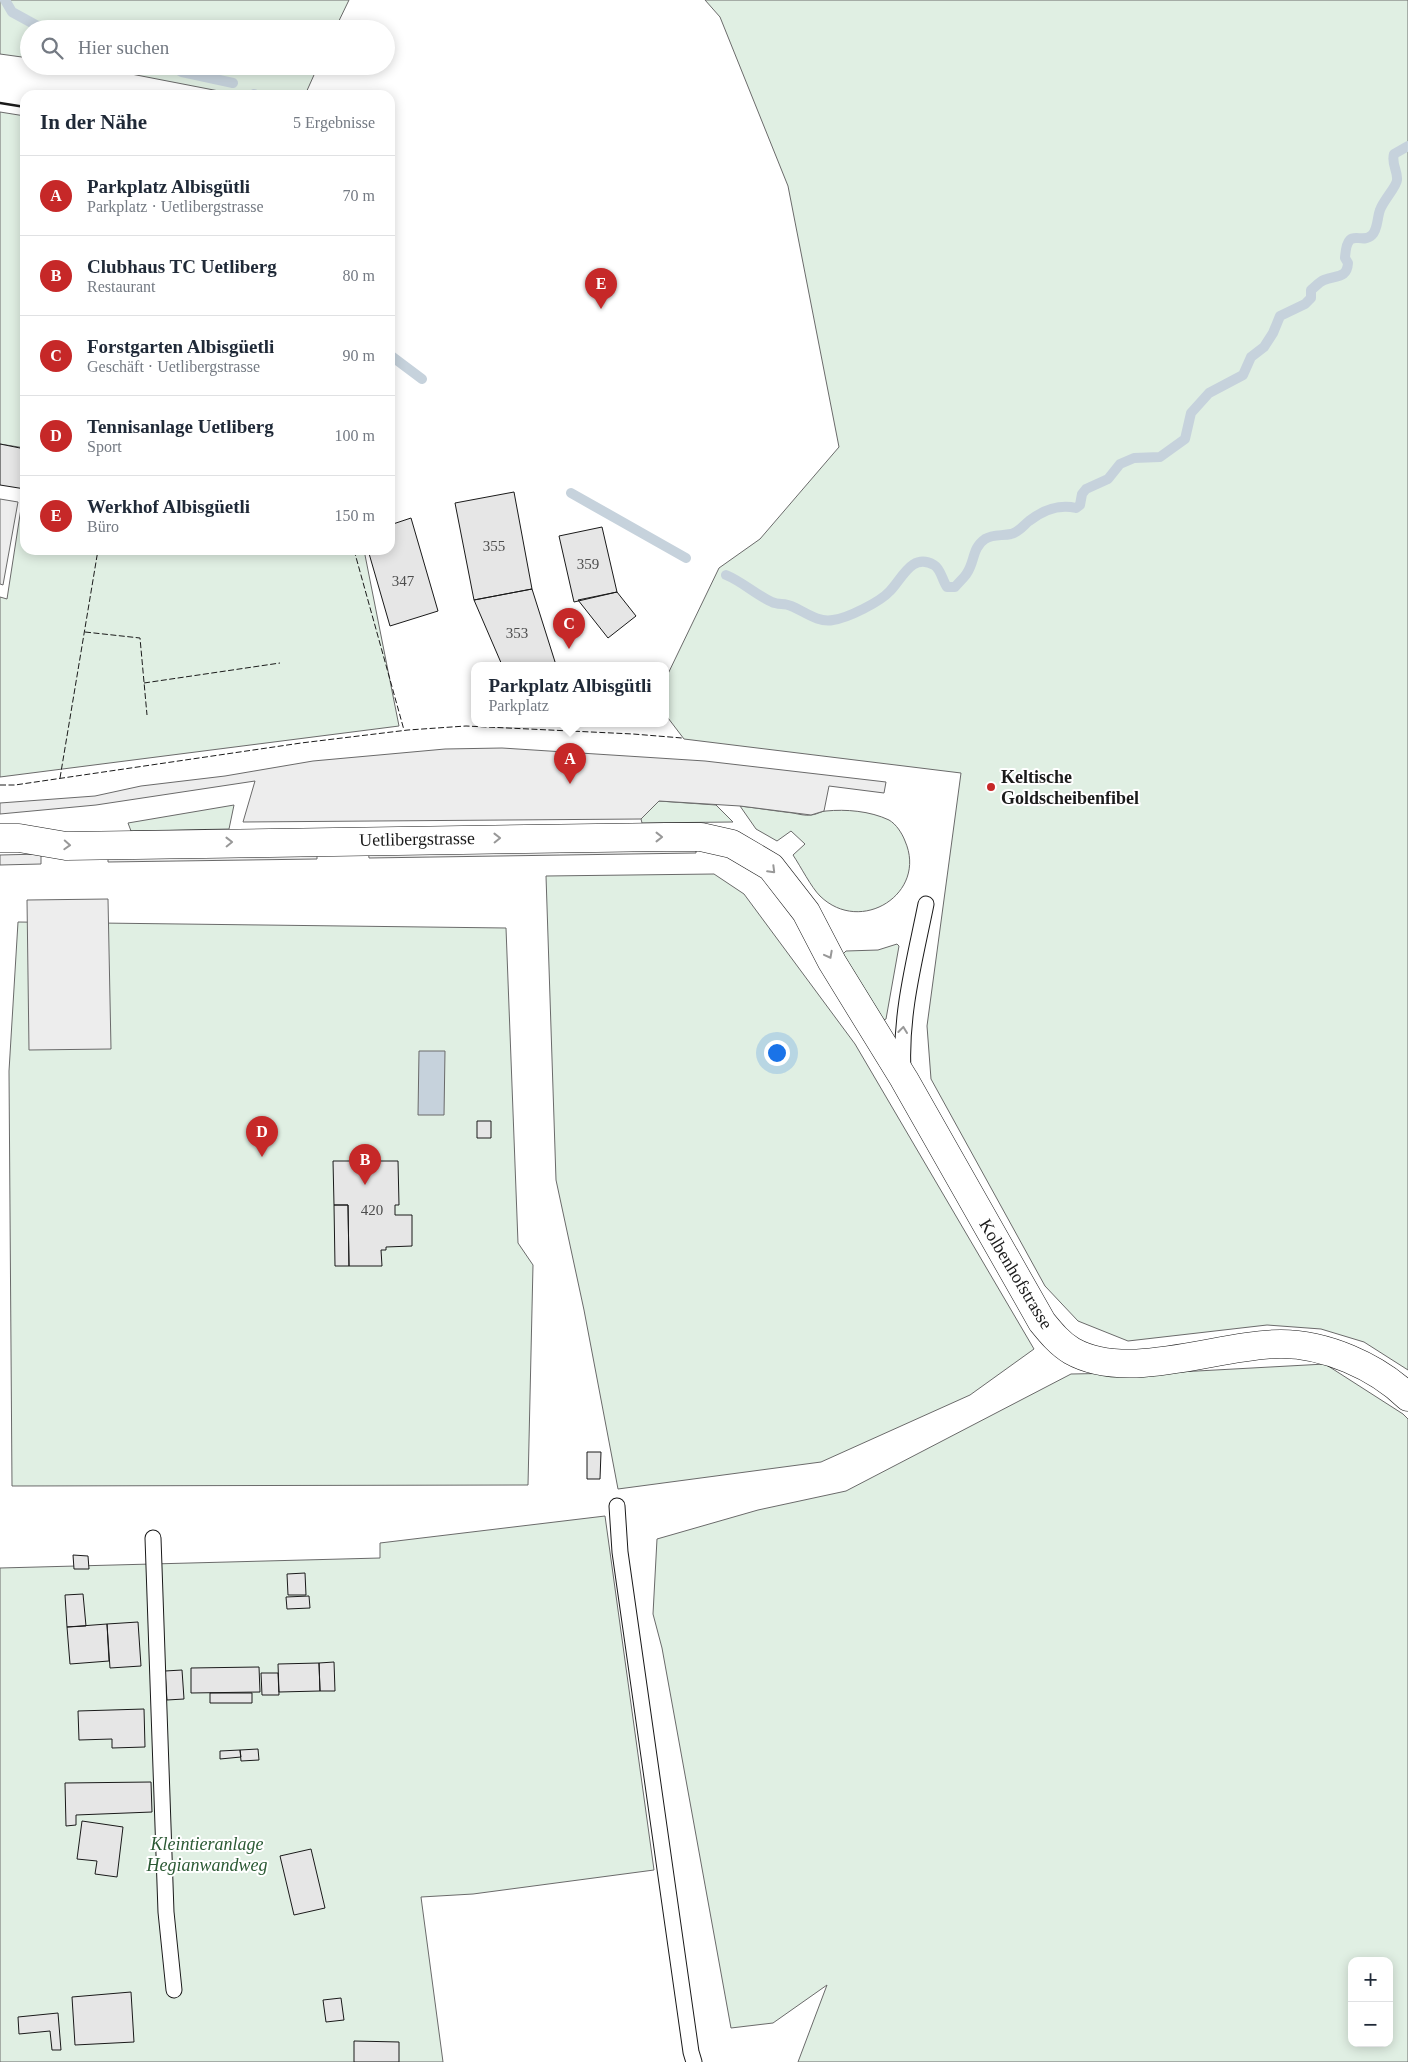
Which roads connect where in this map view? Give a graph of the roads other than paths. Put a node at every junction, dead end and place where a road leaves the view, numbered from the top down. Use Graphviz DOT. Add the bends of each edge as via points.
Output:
graph roads {
  1 [pos="9,838"];
  2 [pos="926,904"];
  3 [pos="806,912"];
  4 [pos="904,1079"];
  5 [pos="1408,1396"];
  6 [pos="617,1506"];
  7 [pos="153,1538"];
  8 [pos="174,1990"];
  9 [pos="694,2062"];
  1 -- 3 [label="street, Uetlibergstrasse, one-way" via="66,846 701,837 732,844 771,867"];
  4 -- 2 [label="lane, one-way" via="902,1043 907,995"];
  3 -- 4 [label="street, Kolbenhofstrasse, one-way" via="832,962"];
  4 -- 5 [label="street, Kolbenhofstrasse" via="1042,1322 1071,1351 1092,1360 1144,1362 1254,1346 1300,1346 1340,1355 1370,1368"];
  6 -- 9 [label="lane" via="620,1552"];
  7 -- 8 [label="lane" via="166,1912"];
}
